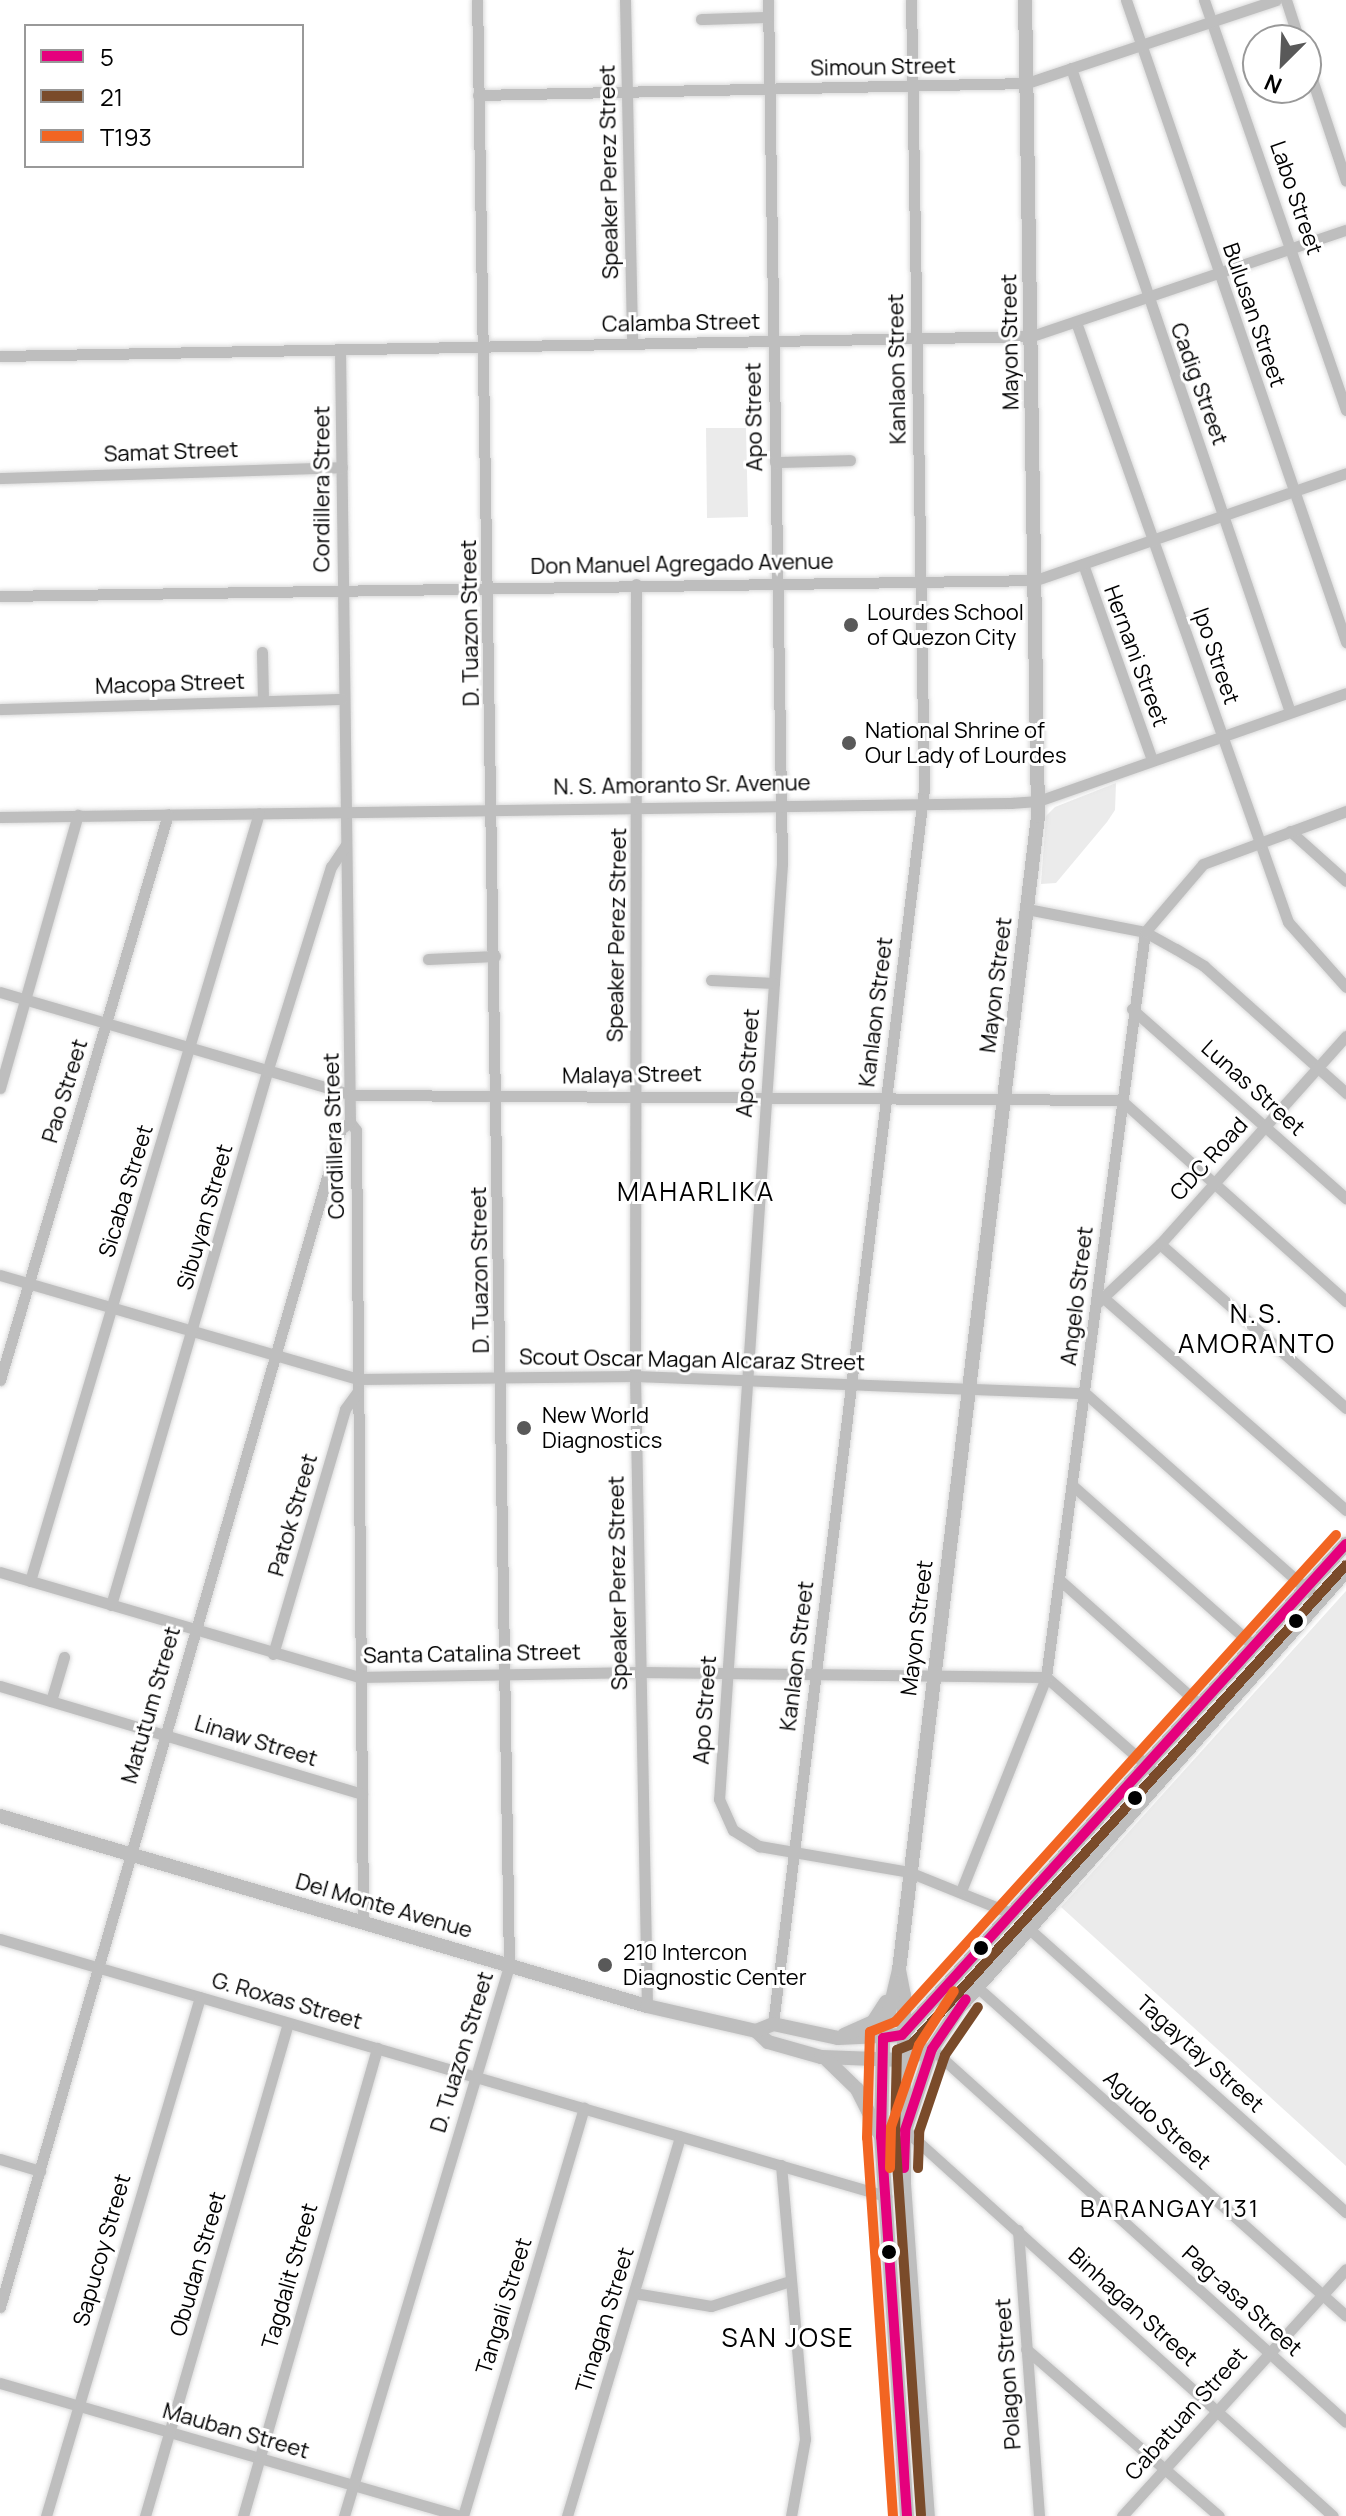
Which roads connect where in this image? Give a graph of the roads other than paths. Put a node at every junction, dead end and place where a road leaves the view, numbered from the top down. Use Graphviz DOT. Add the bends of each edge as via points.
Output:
graph roads {
  1 [pos="477,0"];
  2 [pos="625,0"];
  3 [pos="768,0"];
  4 [pos="911,0"];
  5 [pos="1025,0"];
  6 [pos="1126,0"];
  7 [pos="1204,0"];
  8 [pos="1276,0"];
  9 [pos="1286,0"];
  10 [pos="768,17"];
  11 [pos="701,19"];
  12 [pos="1212,22"];
  13 [pos="1294,24"];
  14 [pos="1141,44"];
  15 [pos="1071,68"];
  16 [pos="1027,83"];
  17 [pos="770,88"];
  18 [pos="913,88"];
  19 [pos="627,94"];
  20 [pos="478,95"];
  21 [pos="1320,104"];
  22 [pos="1346,181"];
  23 [pos="1346,230"];
  24 [pos="1292,248"];
  25 [pos="1218,274"];
  26 [pos="1147,298"];
  27 [pos="1076,322"];
  28 [pos="1032,336"];
  29 [pos="916,340"];
  30 [pos="773,341"];
  31 [pos="632,344"];
  32 [pos="484,346"];
  33 [pos="340,349"];
  34 [pos="0,356"];
  35 [pos="1346,410"];
  36 [pos="850,460"];
  37 [pos="775,462"];
  38 [pos="342,467"];
  39 [pos="1346,473"];
  40 [pos="0,478"];
  41 [pos="1295,492"];
  42 [pos="1224,515"];
  43 [pos="1155,538"];
  44 [pos="1083,564"];
  45 [pos="1036,580"];
  46 [pos="922,581"];
  47 [pos="636,584"];
  48 [pos="778,584"];
  49 [pos="490,586"];
  50 [pos="343,591"];
  51 [pos="0,596"];
  52 [pos="1346,642"];
  53 [pos="262,652"];
  54 [pos="1346,693"];
  55 [pos="342,699"];
  56 [pos="263,701"];
  57 [pos="0,709"];
  58 [pos="1290,712"];
  59 [pos="1222,737"];
  60 [pos="1152,760"];
  61 [pos="1038,801"];
  62 [pos="923,802"];
  63 [pos="782,804"];
  64 [pos="638,806"];
  65 [pos="493,809"];
  66 [pos="346,811"];
  67 [pos="1346,811"];
  68 [pos="259,813"];
  69 [pos="168,814"];
  70 [pos="78,815"];
  71 [pos="0,817"];
  72 [pos="1290,831"];
  73 [pos="1259,841"];
  74 [pos="346,845"];
  75 [pos="1346,881"];
  76 [pos="1027,909"];
  77 [pos="1145,932"];
  78 [pos="495,956"];
  79 [pos="428,959"];
  80 [pos="711,980"];
  81 [pos="774,983"];
  82 [pos="1346,987"];
  83 [pos="0,992"];
  84 [pos="27,999"];
  85 [pos="1132,1009"];
  86 [pos="106,1023"];
  87 [pos="1346,1036"];
  88 [pos="190,1048"];
  89 [pos="1317,1068"];
  90 [pos="267,1072"];
  91 [pos="0,1088"];
  92 [pos="1346,1093"];
  93 [pos="635,1094"];
  94 [pos="352,1095"];
  95 [pos="766,1095"];
  96 [pos="886,1097"];
  97 [pos="497,1098"];
  98 [pos="1005,1098"];
  99 [pos="1121,1100"];
  100 [pos="350,1122"];
  101 [pos="1265,1127"];
  102 [pos="1214,1184"];
  103 [pos="1346,1198"];
  104 [pos="1160,1244"];
  105 [pos="0,1275"];
  106 [pos="29,1283"];
  107 [pos="1346,1301"];
  108 [pos="1101,1302"];
  109 [pos="112,1308"];
  110 [pos="192,1333"];
  111 [pos="275,1356"];
  112 [pos="635,1376"];
  113 [pos="501,1377"];
  114 [pos="748,1379"];
  115 [pos="0,1380"];
  116 [pos="851,1382"];
  117 [pos="359,1385"];
  118 [pos="968,1386"];
  119 [pos="1085,1393"];
  120 [pos="1346,1408"];
  121 [pos="1072,1485"];
  122 [pos="1346,1510"];
  123 [pos="1346,1544"];
  124 [pos="1346,1571"];
  125 [pos="0,1572"];
  126 [pos="30,1581"];
  127 [pos="1062,1582"];
  128 [pos="1307,1588"];
  129 [pos="1320,1601"];
  130 [pos="111,1605"];
  131 [pos="194,1629"];
  132 [pos="1254,1646"];
  133 [pos="273,1654"];
  134 [pos="64,1657"];
  135 [pos="640,1672"];
  136 [pos="728,1673"];
  137 [pos="508,1674"];
  138 [pos="815,1675"];
  139 [pos="358,1677"];
  140 [pos="1046,1677"];
  141 [pos="933,1678"];
  142 [pos="0,1686"];
  143 [pos="51,1701"];
  144 [pos="1201,1706"];
  145 [pos="164,1734"];
  146 [pos="1148,1766"];
  147 [pos="1161,1778"];
  148 [pos="362,1794"];
  149 [pos="0,1816"];
  150 [pos="128,1852"];
  151 [pos="793,1855"];
  152 [pos="909,1872"];
  153 [pos="961,1891"];
  154 [pos="1013,1914"];
  155 [pos="363,1923"];
  156 [pos="1027,1927"];
  157 [pos="0,1939"];
  158 [pos="96,1966"];
  159 [pos="509,1966"];
  160 [pos="977,1987"];
  161 [pos="898,1993"];
  162 [pos="200,1997"];
  163 [pos="647,2006"];
  164 [pos="928,2007"];
  165 [pos="288,2023"];
  166 [pos="773,2024"];
  167 [pos="756,2031"];
  168 [pos="902,2035"];
  169 [pos="838,2038"];
  170 [pos="883,2038"];
  171 [pos="377,2048"];
  172 [pos="932,2049"];
  173 [pos="821,2057"];
  174 [pos="882,2060"];
  175 [pos="903,2060"];
  176 [pos="475,2076"];
  177 [pos="584,2108"];
  178 [pos="905,2130"];
  179 [pos="680,2136"];
  180 [pos="881,2137"];
  181 [pos="0,2159"];
  182 [pos="781,2165"];
  183 [pos="40,2171"];
  184 [pos="886,2196"];
  185 [pos="1346,2212"];
  186 [pos="1018,2230"];
  187 [pos="1346,2269"];
  188 [pos="790,2281"];
  189 [pos="634,2293"];
  190 [pos="1322,2294"];
  191 [pos="0,2307"];
  192 [pos="1346,2316"];
  193 [pos="1026,2349"];
  194 [pos="1269,2352"];
  195 [pos="0,2383"];
  196 [pos="78,2406"];
  197 [pos="1217,2410"];
  198 [pos="1346,2422"];
  199 [pos="170,2432"];
  200 [pos="257,2457"];
  201 [pos="1166,2468"];
  202 [pos="353,2485"];
  203 [pos="46,2516"];
  204 [pos="145,2516"];
  205 [pos="243,2516"];
  206 [pos="344,2516"];
  207 [pos="462,2516"];
  208 [pos="567,2516"];
  209 [pos="791,2516"];
  210 [pos="907,2516"];
  211 [pos="928,2516"];
  212 [pos="1039,2516"];
  213 [pos="1122,2516"];
  214 [pos="1219,2516"];
  215 [pos="1333,2516"];
  1 -- 20 [label="street, D. Tuazon Street"];
  2 -- 19 [label="street, Speaker Perez Street"];
  3 -- 10 [label="street, Apo Street"];
  4 -- 18 [label="street, Kanlaon Street"];
  5 -- 16 [label="main road, Mayon Street"];
  6 -- 14 [label="street, Bulusan Street"];
  7 -- 12 [label="street, Labo Street"];
  8 -- 12 [label="street, Simoun Street"];
  9 -- 13 [label="street"];
  10 -- 11 [label="street"];
  10 -- 17 [label="street, Apo Street"];
  12 -- 14 [label="street, Simoun Street"];
  12 -- 24 [label="street, Labo Street"];
  14 -- 15 [label="street, Simoun Street"];
  14 -- 25 [label="street, Bulusan Street"];
  15 -- 16 [label="street, Simoun Street"];
  15 -- 26 [label="street, Cadig Street"];
  16 -- 18 [label="street, Simoun Street"];
  16 -- 28 [label="main road, Mayon Street"];
  17 -- 18 [label="street, Simoun Street"];
  17 -- 19 [label="street, Simoun Street"];
  17 -- 30 [label="street, Apo Street"];
  18 -- 29 [label="street, Kanlaon Street"];
  19 -- 20 [label="street, Simoun Street"];
  19 -- 31 [label="street, Speaker Perez Street"];
  20 -- 32 [label="street, D. Tuazon Street"];
  21 -- 22 [label="street"];
  23 -- 24 [label="street, Calamba Street"];
  24 -- 25 [label="street, Calamba Street"];
  24 -- 35 [label="street, Labo Street"];
  25 -- 26 [label="street, Calamba Street"];
  25 -- 41 [label="street, Bulusan Street"];
  26 -- 27 [label="street, Calamba Street"];
  26 -- 42 [label="street, Cadig Street"];
  27 -- 28 [label="street, Calamba Street"];
  27 -- 43 [label="street, Ipo Street"];
  28 -- 29 [label="street, Calamba Street"];
  28 -- 45 [label="main road, Mayon Street"];
  29 -- 30 [label="street, Calamba Street"];
  29 -- 46 [label="street, Kanlaon Street"];
  30 -- 31 [label="street, Calamba Street"];
  30 -- 37 [label="street, Apo Street"];
  31 -- 32 [label="street, Calamba Street"];
  32 -- 33 [label="street, Calamba Street"];
  32 -- 49 [label="street, D. Tuazon Street"];
  33 -- 34 [label="street, Calamba Street"];
  33 -- 38 [label="street, Cordillera Street"];
  36 -- 37 [label="street"];
  37 -- 48 [label="street, Apo Street"];
  38 -- 40 [label="street, Samat Street"];
  38 -- 50 [label="street, Cordillera Street"];
  39 -- 41 [label="street, Don Manuel Agregado Avenue"];
  41 -- 42 [label="street, Don Manuel Agregado Avenue"];
  41 -- 52 [label="street, Bulusan Street"];
  42 -- 43 [label="street, Don Manuel Agregado Avenue"];
  42 -- 58 [label="street, Cadig Street"];
  43 -- 44 [label="street, Don Manuel Agregado Avenue"];
  43 -- 59 [label="street, Ipo Street"];
  44 -- 45 [label="street, Don Manuel Agregado Avenue"];
  44 -- 60 [label="street, Hernani Street"];
  45 -- 46 [label="street, Don Manuel Agregado Avenue"];
  45 -- 61 [label="main road, Mayon Street"];
  46 -- 48 [label="street, Don Manuel Agregado Avenue"];
  46 -- 62 [label="street, Kanlaon Street"];
  47 -- 48 [label="street, Don Manuel Agregado Avenue"];
  47 -- 49 [label="street, Don Manuel Agregado Avenue"];
  47 -- 64 [label="street, Speaker Perez Street"];
  48 -- 63 [label="street, Apo Street"];
  49 -- 50 [label="street, Don Manuel Agregado Avenue"];
  49 -- 65 [label="street, D. Tuazon Street"];
  50 -- 51 [label="street, Don Manuel Agregado Avenue"];
  50 -- 55 [label="street, Cordillera Street"];
  53 -- 56 [label="street"];
  54 -- 58 [label="street, N. S. Amoranto Sr. Avenue"];
  55 -- 56 [label="street, Macopa Street"];
  55 -- 66 [label="street, Cordillera Street"];
  56 -- 57 [label="street, Macopa Street"];
  58 -- 59 [label="street, N. S. Amoranto Sr. Avenue"];
  59 -- 60 [label="street, N. S. Amoranto Sr. Avenue"];
  59 -- 73 [label="street, Ipo Street"];
  60 -- 61 [label="street, N. S. Amoranto Sr. Avenue"];
  61 -- 62 [label="street, N. S. Amoranto Sr. Avenue"];
  61 -- 76 [label="main road, Mayon Street"];
  62 -- 63 [label="street, N. S. Amoranto Sr. Avenue"];
  62 -- 96 [label="street, Kanlaon Street"];
  63 -- 64 [label="street, N. S. Amoranto Sr. Avenue"];
  63 -- 81 [label="street, Apo Street"];
  64 -- 65 [label="street, N. S. Amoranto Sr. Avenue"];
  64 -- 93 [label="street, Speaker Perez Street"];
  65 -- 66 [label="street, N. S. Amoranto Sr. Avenue"];
  65 -- 78 [label="street, D. Tuazon Street"];
  66 -- 68 [label="street, N. S. Amoranto Sr. Avenue"];
  66 -- 74 [label="street, Cordillera Street"];
  67 -- 72 [label="street, Angelo Street"];
  68 -- 69 [label="street, N. S. Amoranto Sr. Avenue"];
  68 -- 88 [label="street, Sicaba Street"];
  69 -- 70 [label="street, N. S. Amoranto Sr. Avenue"];
  69 -- 86 [label="street, Pao Street"];
  70 -- 71 [label="street, N. S. Amoranto Sr. Avenue"];
  70 -- 84 [label="street"];
  72 -- 73 [label="street, Angelo Street"];
  72 -- 75 [label="street"];
  73 -- 77 [label="street, Angelo Street" via="1203,864"];
  73 -- 82 [label="street, Ipo Street" via="1288,922"];
  74 -- 90 [label="street, Sibuyan Street" via="331,867"];
  74 -- 94 [label="street, Cordillera Street"];
  76 -- 77 [label="street"];
  76 -- 98 [label="main road, Mayon Street"];
  77 -- 85 [label="street, Angelo Street"];
  77 -- 89 [label="street" via="1204,966"];
  78 -- 79 [label="street"];
  78 -- 97 [label="street, D. Tuazon Street"];
  80 -- 81 [label="street"];
  81 -- 95 [label="street, Apo Street"];
  83 -- 84 [label="street, Malaya Street"];
  84 -- 86 [label="street, Malaya Street"];
  84 -- 91 [label="street"];
  85 -- 99 [label="street, Angelo Street"];
  85 -- 101 [label="street, Lunas Street"];
  86 -- 88 [label="street, Malaya Street"];
  86 -- 106 [label="street, Pao Street"];
  87 -- 89 [label="street, CDC Road"];
  88 -- 90 [label="street, Malaya Street"];
  88 -- 109 [label="street, Sicaba Street"];
  89 -- 92 [label="street"];
  89 -- 101 [label="street, CDC Road"];
  90 -- 94 [label="street, Malaya Street"];
  90 -- 110 [label="street, Sibuyan Street"];
  93 -- 95 [label="street, Malaya Street"];
  93 -- 97 [label="street, Malaya Street"];
  93 -- 112 [label="street, Speaker Perez Street"];
  94 -- 97 [label="street, Malaya Street"];
  94 -- 100 [label="street, Cordillera Street"];
  95 -- 96 [label="street, Malaya Street"];
  95 -- 114 [label="street, Apo Street"];
  96 -- 98 [label="street, Malaya Street"];
  96 -- 116 [label="street, Kanlaon Street"];
  97 -- 113 [label="street, D. Tuazon Street"];
  98 -- 99 [label="street, Malaya Street"];
  98 -- 118 [label="main road, Mayon Street"];
  99 -- 102 [label="street"];
  99 -- 108 [label="street, Angelo Street"];
  100 -- 111 [label="street, Matutum Street" via="341,1129"];
  100 -- 117 [label="street, Cordillera Street" via="356,1130"];
  101 -- 102 [label="street, CDC Road"];
  101 -- 103 [label="street, Lunas Street"];
  102 -- 104 [label="street, CDC Road"];
  102 -- 107 [label="street"];
  104 -- 108 [label="street, CDC Road"];
  104 -- 120 [label="street"];
  105 -- 106 [label="street, Scout Oscar Magan Alcaraz Street"];
  106 -- 109 [label="street, Scout Oscar Magan Alcaraz Street"];
  106 -- 115 [label="street, Pao Street"];
  108 -- 119 [label="street, Angelo Street"];
  108 -- 122 [label="street"];
  109 -- 110 [label="street, Scout Oscar Magan Alcaraz Street"];
  109 -- 126 [label="street, Sicaba Street"];
  110 -- 111 [label="street, Scout Oscar Magan Alcaraz Street"];
  110 -- 130 [label="street, Sibuyan Street"];
  111 -- 117 [label="street, Scout Oscar Magan Alcaraz Street"];
  111 -- 131 [label="street, Matutum Street"];
  112 -- 113 [label="street, Scout Oscar Magan Alcaraz Street"];
  112 -- 114 [label="street, Scout Oscar Magan Alcaraz Street"];
  112 -- 135 [label="street, Speaker Perez Street"];
  113 -- 117 [label="street, Scout Oscar Magan Alcaraz Street"];
  113 -- 137 [label="street, D. Tuazon Street"];
  114 -- 116 [label="street, Scout Oscar Magan Alcaraz Street"];
  114 -- 136 [label="street, Apo Street"];
  116 -- 118 [label="street, Scout Oscar Magan Alcaraz Street"];
  116 -- 138 [label="street, Kanlaon Street"];
  117 -- 133 [label="street, Patok Street" via="345,1409"];
  117 -- 139 [label="street, Cordillera Street"];
  118 -- 119 [label="street, Scout Oscar Magan Alcaraz Street"];
  118 -- 141 [label="main road, Mayon Street"];
  119 -- 121 [label="street, Angelo Street"];
  119 -- 128 [label="street"];
  121 -- 127 [label="street, Angelo Street"];
  121 -- 132 [label="street"];
  123 -- 128 [label="main road"];
  124 -- 129 [label="main road"];
  125 -- 126 [label="street, Santa Catalina Street"];
  126 -- 130 [label="street, Santa Catalina Street"];
  127 -- 140 [label="street, Angelo Street"];
  127 -- 144 [label="street"];
  128 -- 129 [label="street"];
  128 -- 132 [label="main road"];
  129 -- 147 [label="main road"];
  130 -- 131 [label="street, Santa Catalina Street"];
  131 -- 133 [label="street, Santa Catalina Street"];
  131 -- 145 [label="street, Matutum Street"];
  132 -- 144 [label="main road"];
  133 -- 139 [label="street, Santa Catalina Street"];
  134 -- 143 [label="street"];
  135 -- 136 [label="street, Santa Catalina Street"];
  135 -- 137 [label="street, Santa Catalina Street"];
  135 -- 163 [label="street, Speaker Perez Street"];
  136 -- 138 [label="street, Santa Catalina Street"];
  136 -- 151 [label="street, Apo Street" via="722,1808 733,1830 746,1840"];
  137 -- 139 [label="street, Santa Catalina Street"];
  137 -- 159 [label="street, D. Tuazon Street"];
  138 -- 141 [label="street, Santa Catalina Street"];
  138 -- 151 [label="street, Kanlaon Street"];
  139 -- 148 [label="street, Cordillera Street"];
  140 -- 141 [label="street, Santa Catalina Street"];
  140 -- 146 [label="street"];
  140 -- 153 [label="street, Angelo Street"];
  141 -- 152 [label="main road, Mayon Street"];
  142 -- 143 [label="street, Linaw Street"];
  143 -- 145 [label="street, Linaw Street"];
  144 -- 146 [label="main road"];
  145 -- 148 [label="street, Linaw Street"];
  145 -- 150 [label="street, Matutum Street"];
  146 -- 147 [label="street"];
  146 -- 154 [label="main road"];
  147 -- 156 [label="main road"];
  148 -- 155 [label="street, Cordillera Street"];
  149 -- 150 [label="main road, Del Monte Avenue"];
  150 -- 155 [label="main road, Del Monte Avenue"];
  150 -- 158 [label="street, Matutum Street"];
  151 -- 152 [label="street, Apo Street"];
  151 -- 166 [label="street, Kanlaon Street"];
  152 -- 153 [label="street, Apo Street"];
  152 -- 161 [label="main road, Mayon Street"];
  153 -- 154 [label="street, Apo Street"];
  154 -- 164 [label="main road"];
  155 -- 159 [label="main road, Del Monte Avenue"];
  156 -- 160 [label="main road"];
  156 -- 185 [label="street, Tagaytay Street"];
  157 -- 158 [label="street, G. Roxas Street"];
  158 -- 162 [label="street, G. Roxas Street"];
  158 -- 183 [label="street, Matutum Street"];
  159 -- 163 [label="main road, Del Monte Avenue"];
  159 -- 176 [label="street, D. Tuazon Street"];
  160 -- 172 [label="main road"];
  160 -- 190 [label="street, Agudo Street"];
  161 -- 164 [label="main road"];
  161 -- 168 [label="main road, Mayon Street"];
  161 -- 169 [label="main road" via="873,2022"];
  161 -- 170 [label="main road, Mayon Street"];
  162 -- 165 [label="street, G. Roxas Street"];
  162 -- 196 [label="street, Sapucoy Street"];
  163 -- 167 [label="main road, Del Monte Avenue"];
  164 -- 168 [label="main road"];
  165 -- 171 [label="street, G. Roxas Street"];
  165 -- 199 [label="street, Obudan Street"];
  166 -- 167 [label="main road"];
  166 -- 169 [label="main road"];
  167 -- 173 [label="main road, Del Monte Avenue" via="768,2042"];
  168 -- 170 [label="main road"];
  168 -- 175 [label="main road, Mayon Street"];
  169 -- 170 [label="main road"];
  170 -- 174 [label="main road, Mayon Street"];
  171 -- 176 [label="street, G. Roxas Street"];
  171 -- 200 [label="street, Tagdalit Street"];
  172 -- 175 [label="main road"];
  172 -- 178 [label="main road"];
  172 -- 194 [label="street, Pag-asa Street"];
  173 -- 174 [label="main road, Del Monte Avenue"];
  173 -- 180 [label="main road" via="846,2075"];
  174 -- 175 [label="main road, Del Monte Avenue"];
  174 -- 180 [label="main road, Mayon Street"];
  175 -- 178 [label="main road, Mayon Street"];
  176 -- 177 [label="street, G. Roxas Street"];
  176 -- 202 [label="street, D. Tuazon Street"];
  177 -- 179 [label="street, G. Roxas Street"];
  177 -- 207 [label="street, Tangali Street"];
  178 -- 186 [label="street, Binhagan Street"];
  178 -- 211 [label="main road" via="904,2184"];
  179 -- 182 [label="street, G. Roxas Street"];
  179 -- 189 [label="street, Tinagan Street"];
  180 -- 184 [label="main road, Mayon Street"];
  181 -- 183 [label="street"];
  182 -- 184 [label="street, G. Roxas Street"];
  182 -- 188 [label="street"];
  183 -- 191 [label="street, Matutum Street"];
  184 -- 210 [label="main road, Mayon Street"];
  186 -- 193 [label="street, Polagon Street"];
  186 -- 197 [label="street, Binhagan Street"];
  187 -- 190 [label="street, Cabatuan Street"];
  188 -- 189 [label="street" via="711,2306"];
  188 -- 209 [label="street" via="805,2439"];
  189 -- 208 [label="street, Tinagan Street"];
  190 -- 192 [label="street, Agudo Street"];
  190 -- 194 [label="street, Cabatuan Street"];
  193 -- 201 [label="street"];
  193 -- 212 [label="street, Polagon Street"];
  194 -- 197 [label="street, Cabatuan Street"];
  194 -- 198 [label="street, Pag-asa Street"];
  195 -- 196 [label="street, Mauban Street"];
  196 -- 199 [label="street, Mauban Street"];
  196 -- 203 [label="street, Sapucoy Street"];
  197 -- 201 [label="street, Cabatuan Street"];
  197 -- 215 [label="street, Binhagan Street"];
  199 -- 200 [label="street, Mauban Street"];
  199 -- 204 [label="street, Obudan Street"];
  200 -- 202 [label="street, Mauban Street"];
  200 -- 205 [label="street, Tagdalit Street"];
  201 -- 213 [label="street, Cabatuan Street"];
  201 -- 214 [label="street"];
  202 -- 206 [label="street, D. Tuazon Street"];
  202 -- 207 [label="street, Mauban Street"];
}
